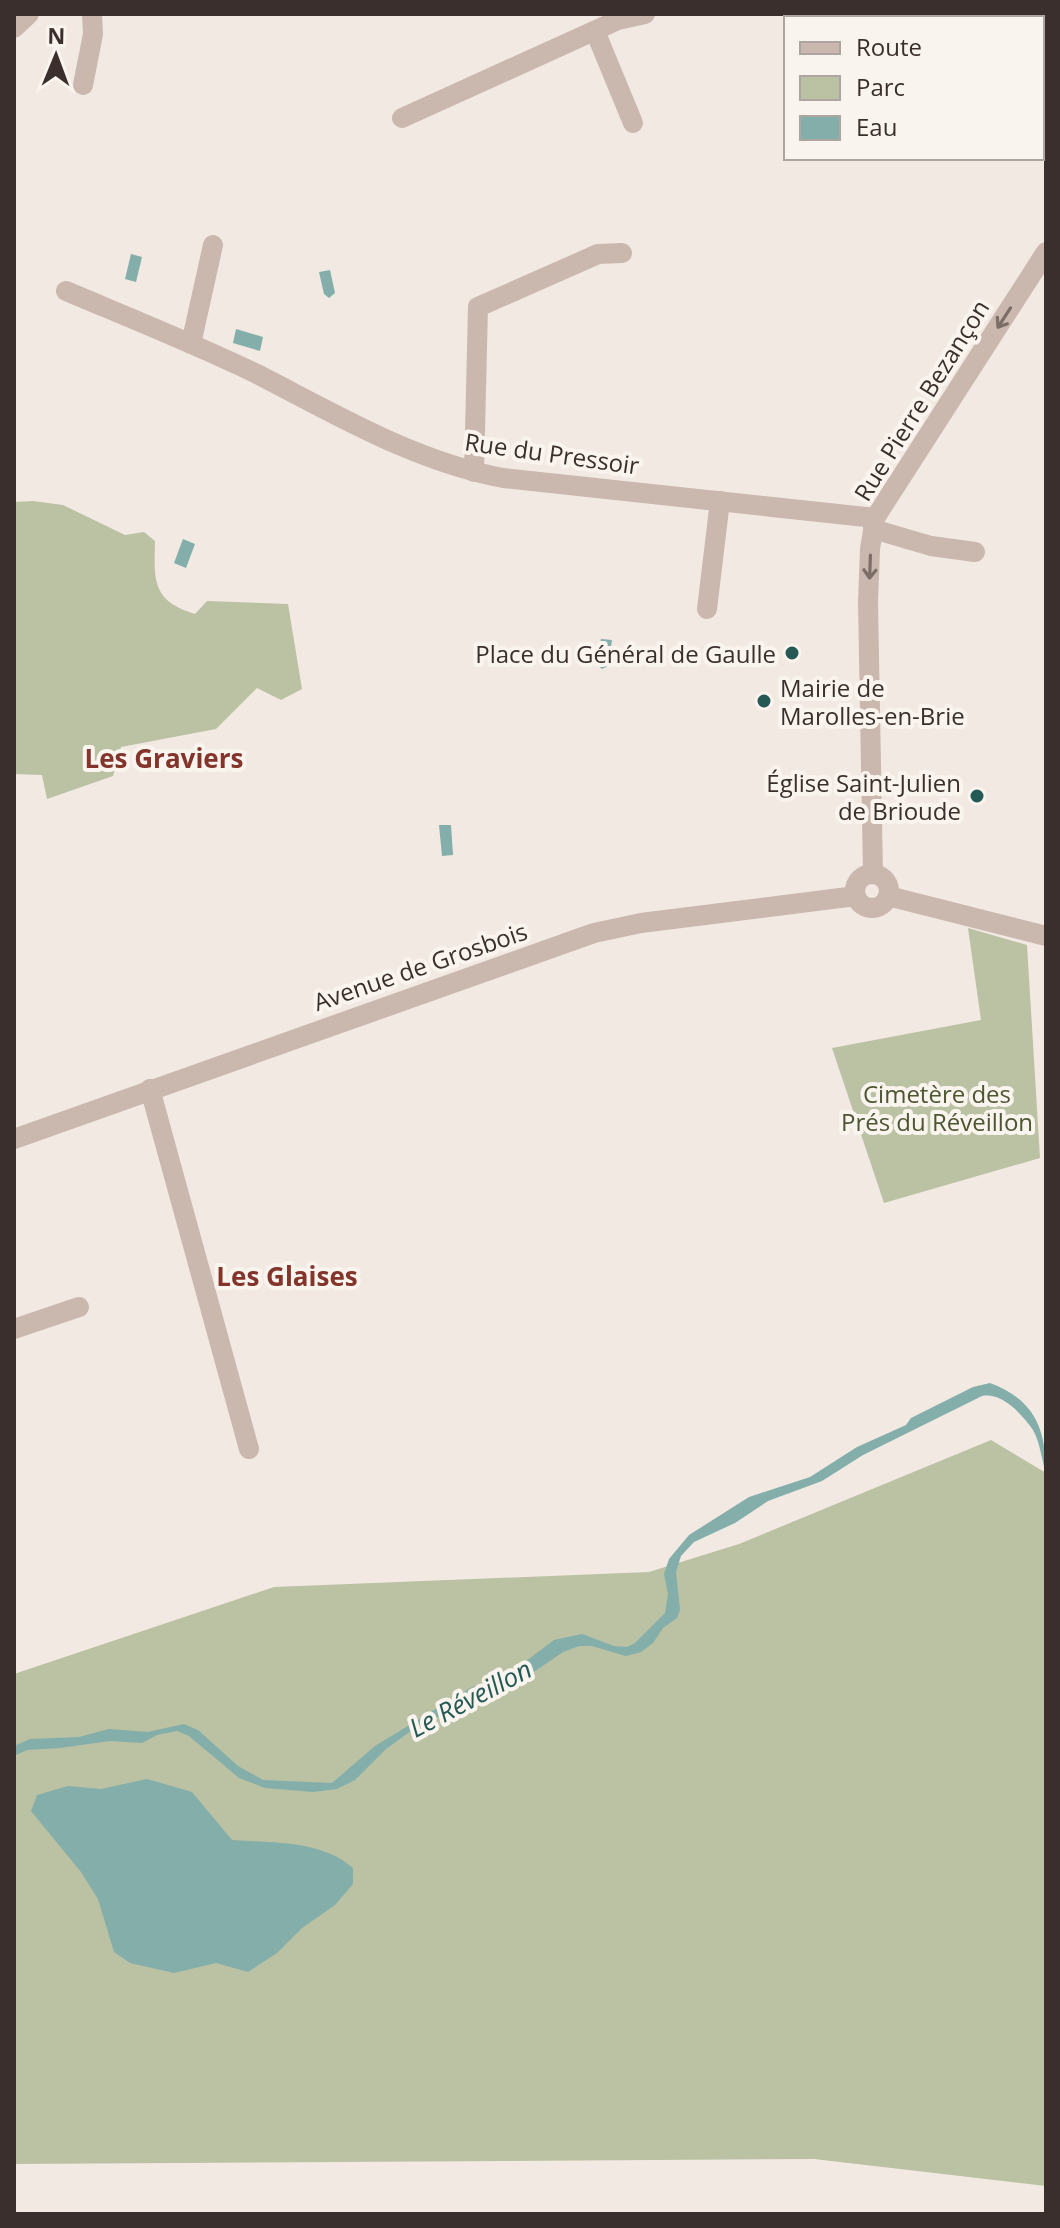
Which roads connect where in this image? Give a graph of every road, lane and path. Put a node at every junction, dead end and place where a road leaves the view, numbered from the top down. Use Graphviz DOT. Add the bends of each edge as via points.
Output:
graph roads {
  1 [pos="29,14"];
  2 [pos="92,14"];
  3 [pos="645,14"];
  4 [pos="14,28"];
  5 [pos="595,31"];
  6 [pos="83,85"];
  7 [pos="402,118"];
  8 [pos="633,123"];
  9 [pos="213,245"];
  10 [pos="1046,252"];
  11 [pos="622,253"];
  12 [pos="66,291"];
  13 [pos="191,344"];
  14 [pos="474,472"];
  15 [pos="720,501"];
  16 [pos="874,524"];
  17 [pos="975,552"];
  18 [pos="707,609"];
  19 [pos="873,874"];
  20 [pos="856,896"];
  21 [pos="888,896"];
  22 [pos="1046,936"];
  23 [pos="150,1089"];
  24 [pos="14,1139"];
  25 [pos="79,1307"];
  26 [pos="14,1329"];
  27 [pos="249,1449"];
  1 -- 4 [label="street"];
  2 -- 6 [label="street"];
  3 -- 5 [label="street"];
  5 -- 7 [label="street"];
  5 -- 8 [label="street"];
  9 -- 13 [label="street"];
  10 -- 16 [label="street, Rue Pierre Bezançon, one-way"];
  11 -- 14 [label="street" via="598,254 478,307"];
  12 -- 13 [label="street, Rue du Pressoir"];
  13 -- 14 [label="street, Rue du Pressoir" via="395,445"];
  14 -- 15 [label="street, Rue du Pressoir"];
  15 -- 16 [label="street, Rue du Pressoir"];
  15 -- 18 [label="street"];
  16 -- 17 [label="street, Rue du Pressoir" via="931,546"];
  16 -- 19 [label="street, Rue Pierre Bezançon, one-way" via="868,602"];
  19 -- 20 [label="street" via="859,880"];
  19 -- 21 [label="street" via="886,881"];
  20 -- 21 [label="street" via="868,907"];
  20 -- 23 [label="street, Avenue de Grosbois" via="594,933"];
  21 -- 22 [label="street"];
  23 -- 24 [label="street, Avenue de Grosbois"];
  23 -- 27 [label="street"];
  25 -- 26 [label="street"];
}
